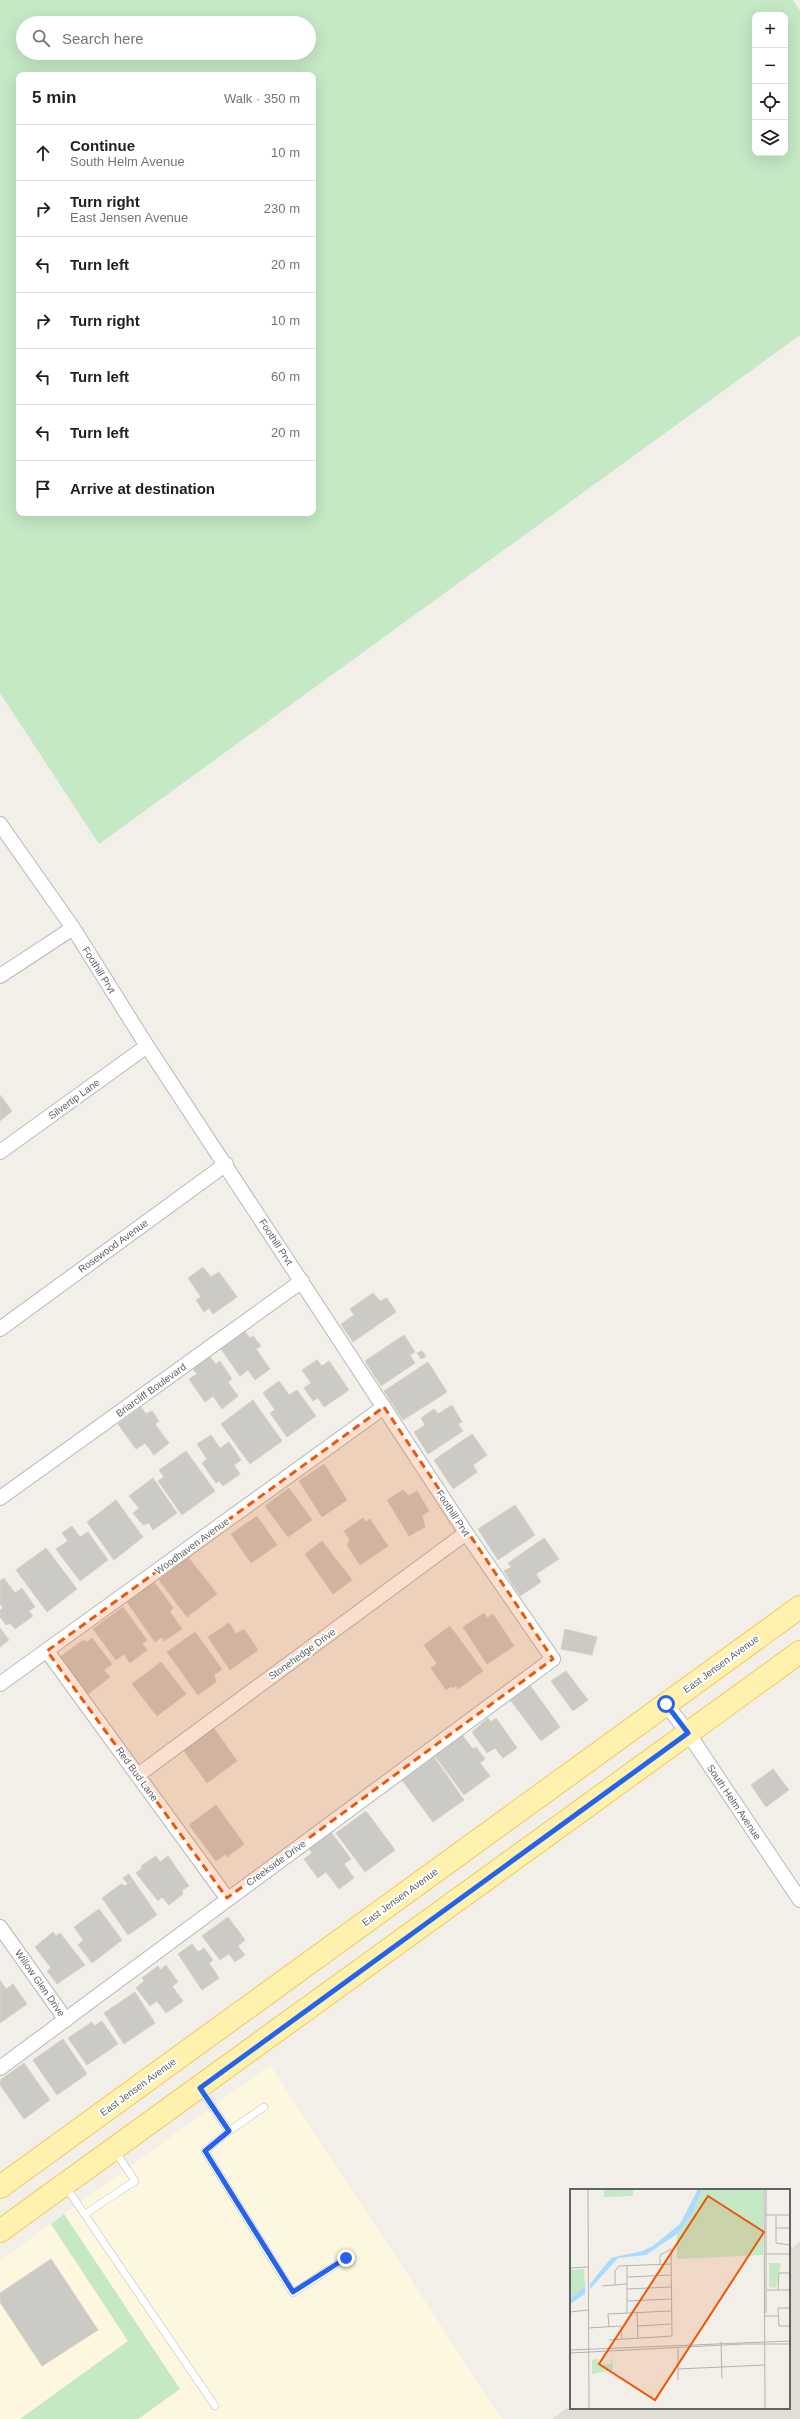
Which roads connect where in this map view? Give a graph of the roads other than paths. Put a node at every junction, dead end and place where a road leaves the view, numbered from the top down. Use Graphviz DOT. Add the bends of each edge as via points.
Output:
graph roads {
  1 [pos="0,824"];
  2 [pos="73,928"];
  3 [pos="0,976"];
  4 [pos="147,1046"];
  5 [pos="0,1152"];
  6 [pos="226,1164"];
  7 [pos="302,1282"];
  8 [pos="0,1328"];
  9 [pos="384,1407"];
  10 [pos="0,1498"];
  11 [pos="466,1533"];
  12 [pos="800,1607"];
  13 [pos="47,1651"];
  14 [pos="800,1652"];
  15 [pos="553,1659"];
  16 [pos="0,1684"];
  17 [pos="666,1704"];
  18 [pos="688,1733"];
  19 [pos="138,1775"];
  20 [pos="227,1898"];
  21 [pos="800,1900"];
  22 [pos="0,1927"];
  23 [pos="66,2020"];
  24 [pos="0,2068"];
  25 [pos="200,2088"];
  26 [pos="264,2107"];
  27 [pos="229,2131"];
  28 [pos="114,2150"];
  29 [pos="65,2185"];
  30 [pos="0,2187"];
  31 [pos="85,2214"];
  32 [pos="0,2232"];
  33 [pos="346,2258"];
  34 [pos="215,2406"];
  1 -- 2 [label="street, Foothill Prvt"];
  2 -- 3 [label="street"];
  2 -- 4 [label="street, Foothill Prvt"];
  4 -- 5 [label="street, Silvertip Lane"];
  4 -- 6 [label="street, Foothill Prvt"];
  6 -- 7 [label="street, Foothill Prvt"];
  6 -- 8 [label="street, Rosewood Avenue"];
  7 -- 9 [label="street, Foothill Prvt"];
  7 -- 10 [label="street, Briarcliff Boulevard"];
  9 -- 11 [label="street, Foothill Prvt"];
  9 -- 13 [label="street, Woodhaven Avenue"];
  11 -- 15 [label="street, Foothill Prvt"];
  11 -- 19 [label="street, Stonehedge Drive"];
  12 -- 17 [label="main road, East Jensen Avenue"];
  13 -- 16 [label="street, Woodhaven Avenue"];
  13 -- 19 [label="street, Red Bud Lane"];
  14 -- 18 [label="main road"];
  15 -- 20 [label="street, Creekside Drive"];
  17 -- 18 [label="street, South Helm Avenue"];
  17 -- 30 [label="main road, East Jensen Avenue"];
  18 -- 21 [label="street, South Helm Avenue"];
  18 -- 25 [label="main road"];
  19 -- 20 [label="street, Red Bud Lane"];
  20 -- 23 [label="street, Creekside Drive"];
  22 -- 23 [label="street, Willow Glen Drive"];
  23 -- 24 [label="street, Creekside Drive"];
  25 -- 27 [label="lane"];
  25 -- 28 [label="main road"];
  26 -- 27 [label="lane"];
  27 -- 33 [label="lane" via="205,2151 293,2292"];
  28 -- 29 [label="main road"];
  28 -- 31 [label="lane" via="135,2181"];
  29 -- 31 [label="lane"];
  29 -- 32 [label="main road"];
  31 -- 34 [label="lane"];
}
